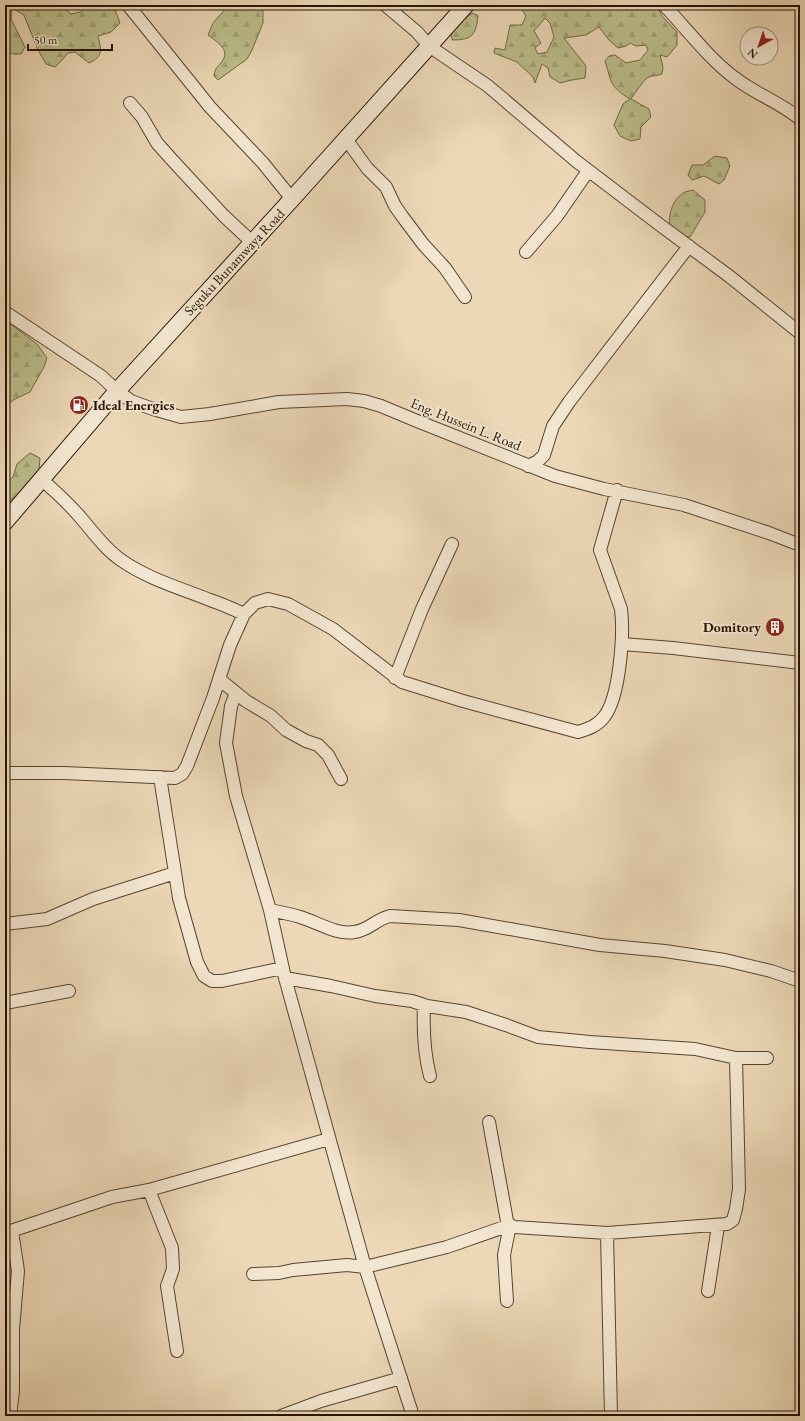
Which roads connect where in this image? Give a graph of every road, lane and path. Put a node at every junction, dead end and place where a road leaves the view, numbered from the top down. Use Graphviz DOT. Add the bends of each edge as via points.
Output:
graph roads {
  1 [pos="128,5"];
  2 [pos="385,5"];
  3 [pos="466,5"];
  4 [pos="664,5"];
  5 [pos="429,46"];
  6 [pos="130,103"];
  7 [pos="800,119"];
  8 [pos="346,139"];
  9 [pos="588,171"];
  10 [pos="292,199"];
  11 [pos="252,242"];
  12 [pos="689,246"];
  13 [pos="526,252"];
  14 [pos="465,297"];
  15 [pos="5,312"];
  16 [pos="800,334"];
  17 [pos="117,391"];
  18 [pos="528,466"];
  19 [pos="41,479"];
  20 [pos="617,490"];
  21 [pos="5,522"];
  22 [pos="452,544"];
  23 [pos="800,545"];
  24 [pos="244,614"];
  25 [pos="622,644"];
  26 [pos="800,663"];
  27 [pos="395,678"];
  28 [pos="219,679"];
  29 [pos="236,693"];
  30 [pos="5,773"];
  31 [pos="160,777"];
  32 [pos="341,779"];
  33 [pos="175,873"];
  34 [pos="270,910"];
  35 [pos="5,924"];
  36 [pos="284,973"];
  37 [pos="800,981"];
  38 [pos="69,991"];
  39 [pos="5,1003"];
  40 [pos="424,1005"];
  41 [pos="736,1058"];
  42 [pos="767,1058"];
  43 [pos="430,1076"];
  44 [pos="489,1122"];
  45 [pos="329,1139"];
  46 [pos="149,1190"];
  47 [pos="510,1225"];
  48 [pos="718,1226"];
  49 [pos="9,1232"];
  50 [pos="607,1233"];
  51 [pos="366,1267"];
  52 [pos="252,1274"];
  53 [pos="708,1291"];
  54 [pos="507,1301"];
  55 [pos="176,1351"];
  56 [pos="401,1378"];
  57 [pos="10,1416"];
  58 [pos="281,1416"];
  59 [pos="413,1416"];
  60 [pos="611,1416"];
  1 -- 10 [label="street" via="210,107 263,163"];
  2 -- 5 [label="street" via="417,32"];
  3 -- 5 [label="main road, Seguku Bunamwaya Road"];
  4 -- 7 [label="street" via="734,78 788,108"];
  5 -- 8 [label="main road, Seguku Bunamwaya Road"];
  5 -- 9 [label="street" via="488,86"];
  6 -- 11 [label="street" via="174,162"];
  8 -- 10 [label="main road, Seguku Bunamwaya Road"];
  8 -- 14 [label="street" via="367,168 386,187 402,216 445,268"];
  9 -- 12 [label="street"];
  9 -- 13 [label="street" via="557,216"];
  10 -- 11 [label="main road, Seguku Bunamwaya Road"];
  11 -- 17 [label="main road, Seguku Bunamwaya Road"];
  12 -- 16 [label="street"];
  12 -- 18 [label="street" via="569,402 554,426 544,455"];
  15 -- 17 [label="street, Eng. Hussein L. Road" via="101,376"];
  17 -- 18 [label="street, Eng. Hussein L. Road" via="131,401 181,417 279,402 347,399 364,401"];
  17 -- 19 [label="main road, Seguku Bunamwaya Road"];
  18 -- 20 [label="street, Eng. Hussein L. Road" via="575,482"];
  19 -- 21 [label="main road, Seguku Bunamwaya Road"];
  19 -- 24 [label="street" via="64,499 105,546 138,571"];
  20 -- 23 [label="street, Eng. Hussein L. Road" via="684,505"];
  20 -- 25 [label="street" via="600,550 621,609"];
  22 -- 27 [label="street" via="422,609"];
  24 -- 27 [label="street" via="255,603 268,599 288,604 333,629"];
  24 -- 28 [label="street"];
  25 -- 26 [label="street"];
  25 -- 27 [label="street" via="618,680 611,704 604,717 592,728 578,732 463,701"];
  28 -- 29 [label="street"];
  28 -- 31 [label="street" via="187,766 182,774 175,778"];
  29 -- 32 [label="street" via="271,716 286,730 318,745 328,755"];
  29 -- 34 [label="street" via="231,706 226,743 236,796"];
  30 -- 31 [label="street" via="64,772"];
  31 -- 33 [label="street"];
  33 -- 35 [label="street" via="93,899 47,919"];
  33 -- 36 [label="street" via="179,898 204,976 212,981 222,981"];
  34 -- 36 [label="street"];
  34 -- 37 [label="street" via="301,917 341,932 353,933 365,930 384,917 390,916 459,920 600,944 725,960"];
  36 -- 40 [label="street" via="382,998"];
  36 -- 45 [label="street"];
  38 -- 39 [label="street"];
  40 -- 41 [label="street" via="466,1012 538,1037 695,1048"];
  40 -- 43 [label="street" via="425,1050"];
  41 -- 42 [label="street"];
  41 -- 48 [label="street" via="739,1189 733,1220"];
  44 -- 47 [label="street" via="507,1221"];
  45 -- 46 [label="street"];
  45 -- 51 [label="street"];
  46 -- 49 [label="street" via="112,1197"];
  46 -- 55 [label="street" via="172,1248 173,1269 167,1286"];
  47 -- 50 [label="street"];
  47 -- 51 [label="street" via="447,1247"];
  47 -- 54 [label="street" via="504,1255"];
  48 -- 50 [label="street"];
  48 -- 53 [label="street"];
  49 -- 57 [label="street" via="18,1271 13,1324 13,1391"];
  50 -- 60 [label="street"];
  51 -- 52 [label="street" via="346,1266"];
  51 -- 56 [label="street"];
  56 -- 58 [label="street" via="321,1401"];
  56 -- 59 [label="street"];
}
